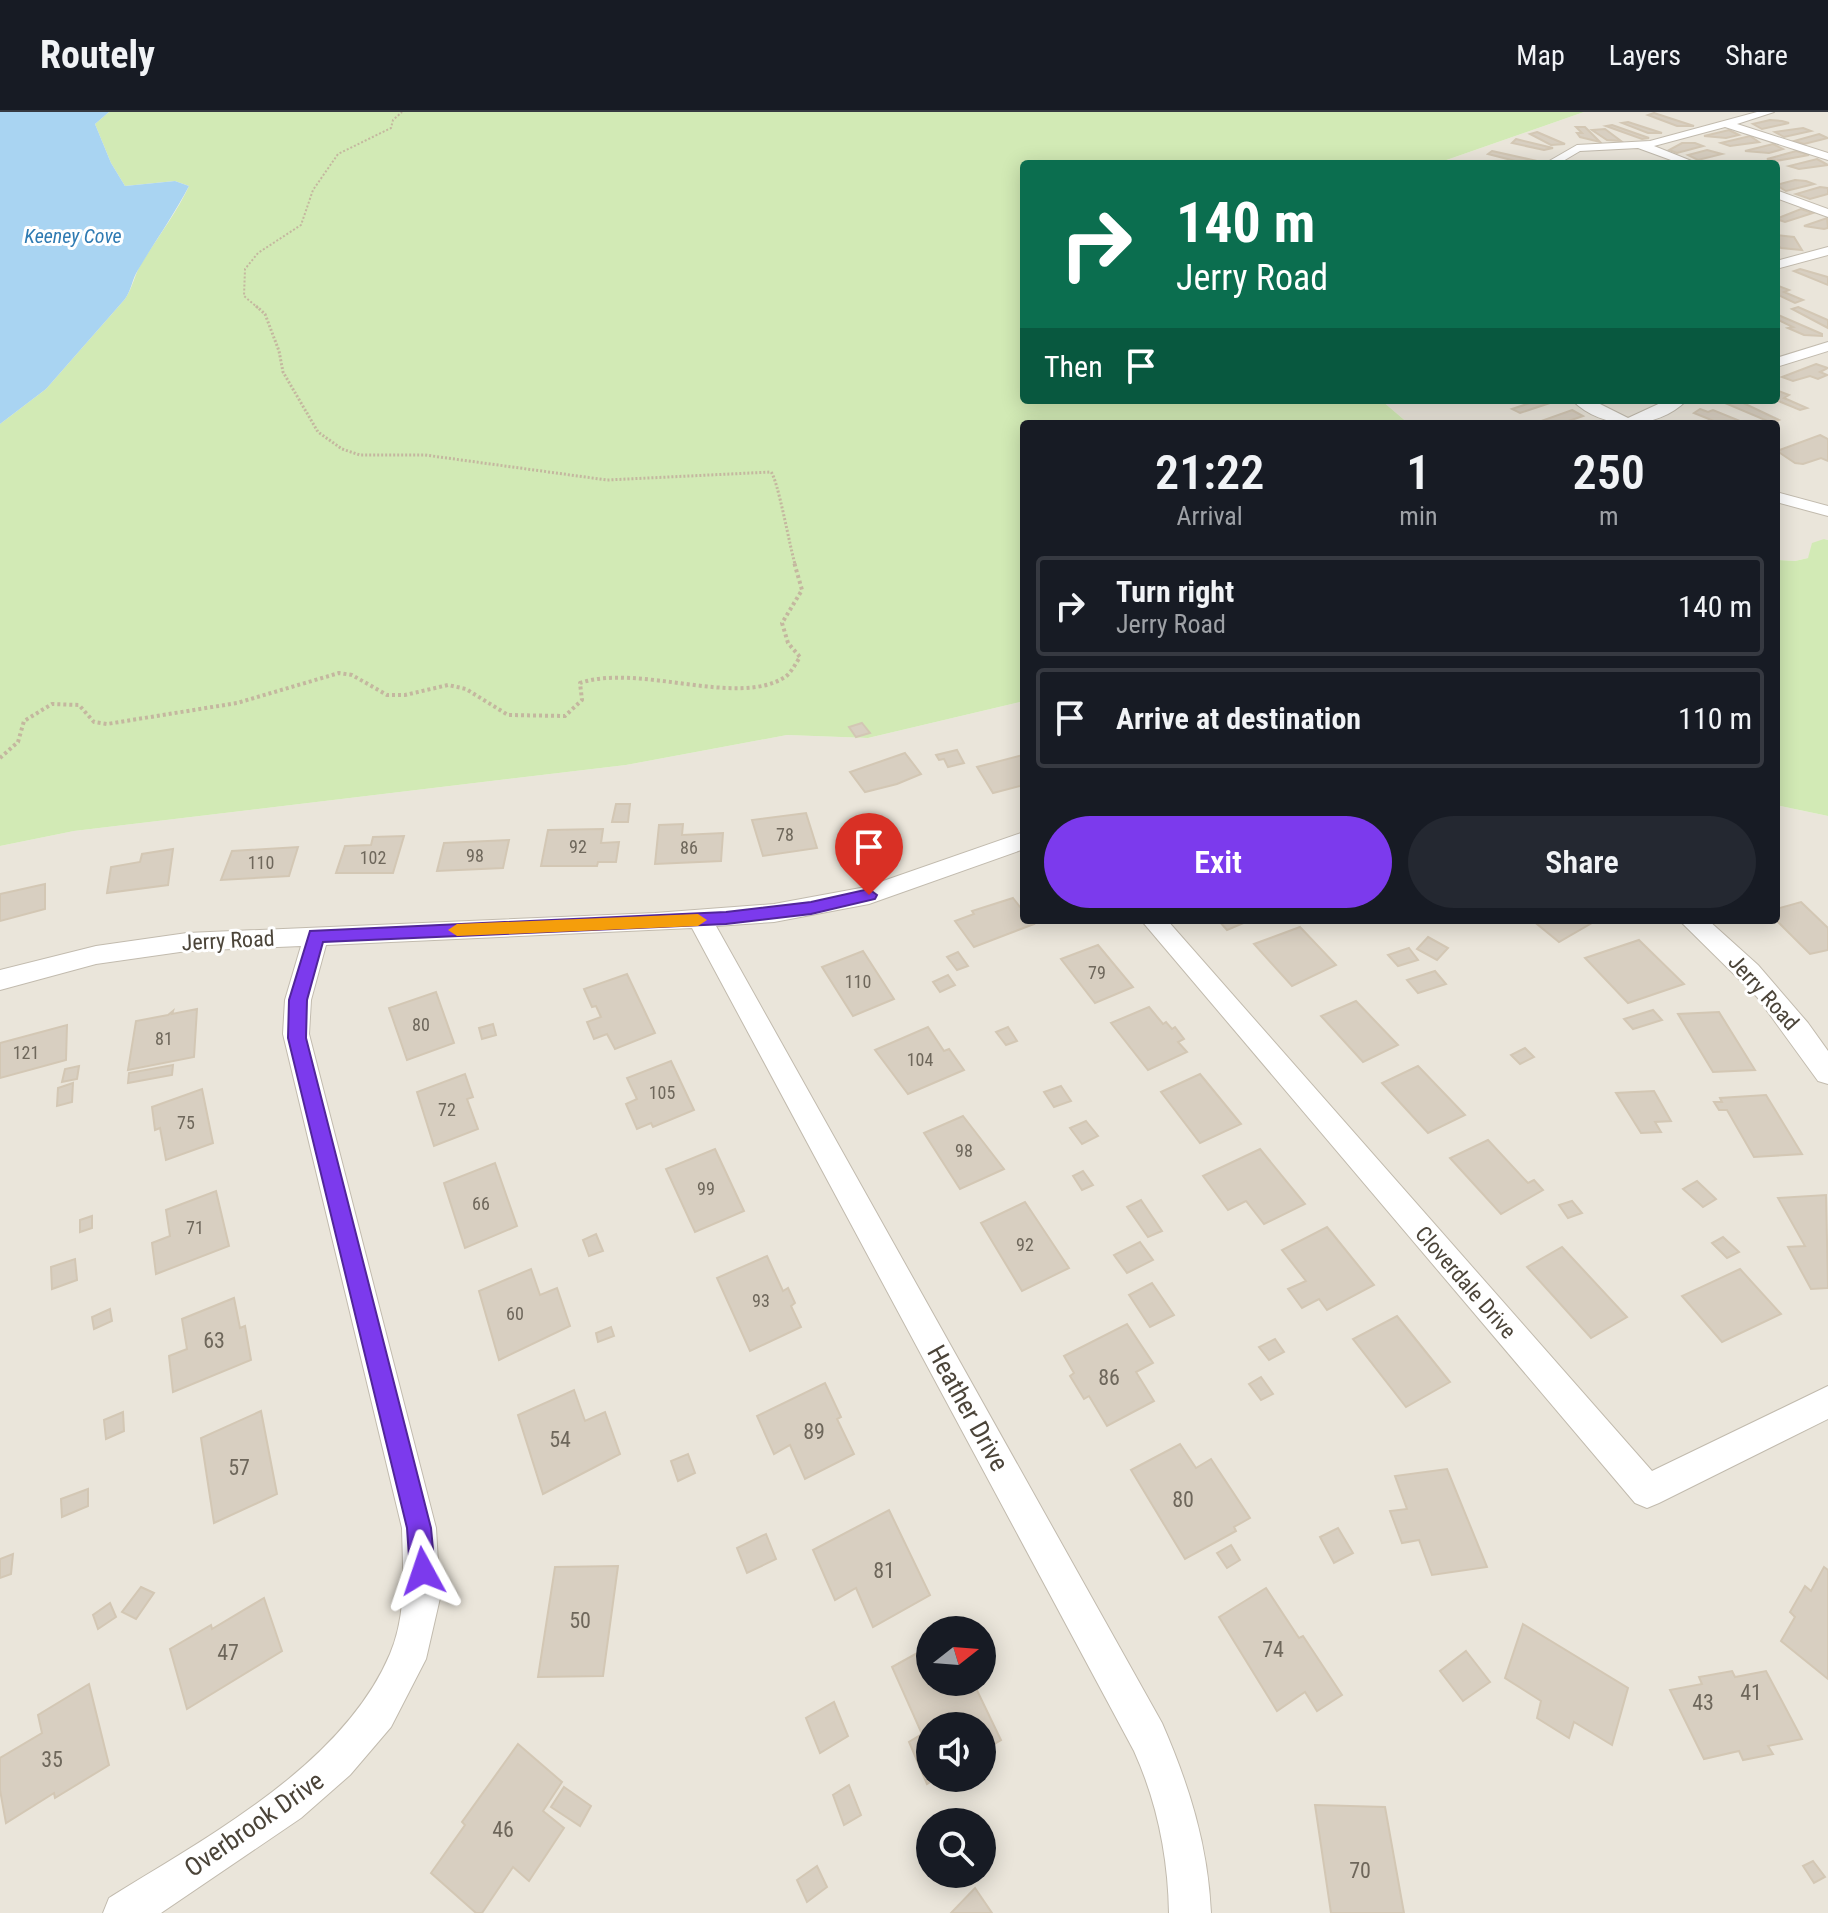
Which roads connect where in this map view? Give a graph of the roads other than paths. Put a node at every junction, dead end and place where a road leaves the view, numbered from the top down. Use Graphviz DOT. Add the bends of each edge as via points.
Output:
graph roads {
  1 [pos="1769,112"];
  2 [pos="1727,124"];
  3 [pos="1640,145"];
  4 [pos="1828,157"];
  5 [pos="1557,160"];
  6 [pos="1682,160"];
  7 [pos="1780,195"];
  8 [pos="1828,213"];
  9 [pos="1828,251"];
  10 [pos="1780,256"];
  11 [pos="1793,261"];
  12 [pos="1780,264"];
  13 [pos="1820,349"];
  14 [pos="1828,358"];
  15 [pos="1780,362"];
  16 [pos="1588,404"];
  17 [pos="1670,404"];
  18 [pos="1620,420"];
  19 [pos="1636,420"];
  20 [pos="1780,498"];
  21 [pos="1828,511"];
  22 [pos="1020,841"];
  23 [pos="700,920"];
  24 [pos="1156,924"];
  25 [pos="1695,924"];
  26 [pos="316,936"];
  27 [pos="0,980"];
  28 [pos="1828,1073"];
  29 [pos="1828,1402"];
  30 [pos="124,1913"];
  31 [pos="1190,1913"];
  1 -- 2 [label="street"];
  2 -- 3 [label="street"];
  2 -- 4 [label="street"];
  3 -- 5 [label="street" via="1577,148"];
  3 -- 6 [label="street"];
  7 -- 8 [label="street"];
  9 -- 11 [label="street"];
  10 -- 11 [label="street"];
  11 -- 12 [label="street"];
  13 -- 14 [label="street"];
  13 -- 15 [label="street"];
  16 -- 18 [label="street"];
  17 -- 19 [label="street"];
  20 -- 21 [label="street"];
  22 -- 23 [label="street, Jerry Road" via="840,903"];
  23 -- 26 [label="street, Jerry Road"];
  23 -- 31 [label="street, Heather Drive" via="1148,1737 1182,1835"];
  24 -- 29 [label="street, Cloverdale Drive" via="1647,1491"];
  25 -- 28 [label="street, Jerry Road" via="1763,986"];
  26 -- 27 [label="street, Jerry Road" via="142,947"];
  26 -- 30 [label="street, Overbrook Drive" via="298,1000 296,1034 419,1528 422,1583 416,1629 382,1707 333,1768 281,1810"];
}
